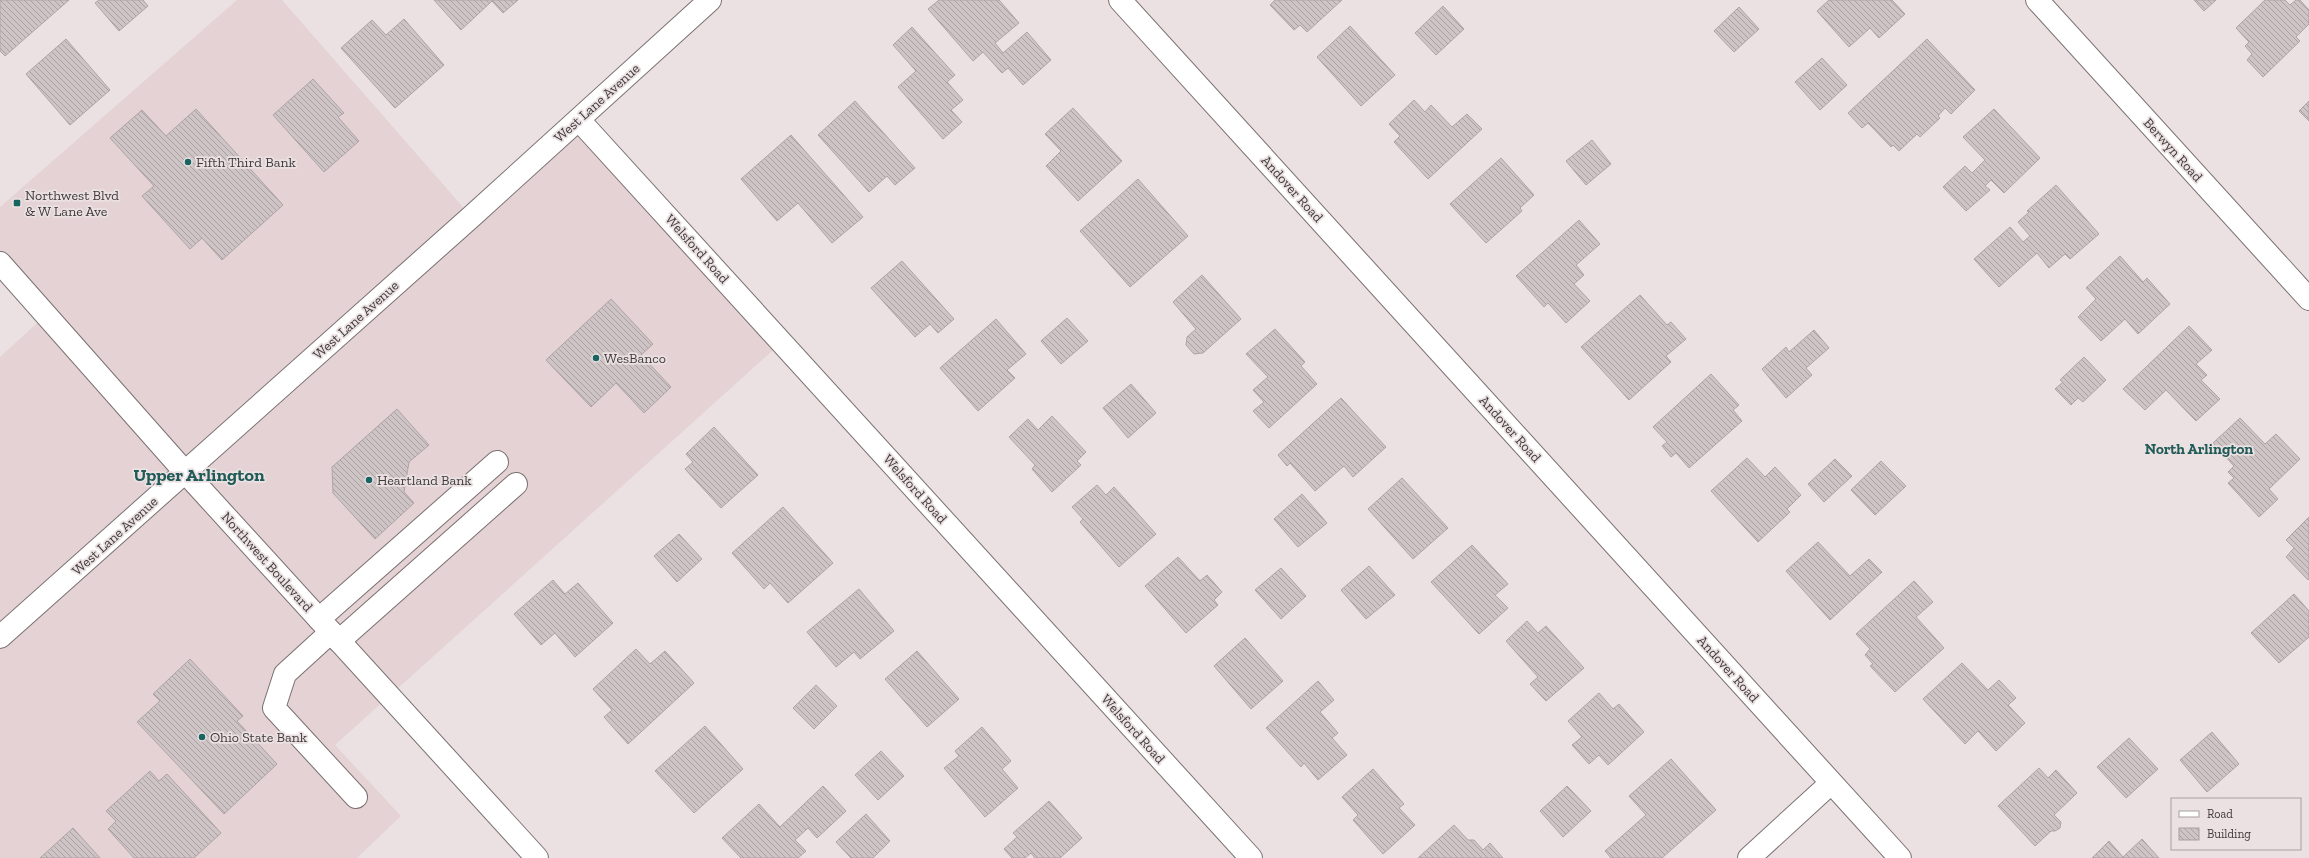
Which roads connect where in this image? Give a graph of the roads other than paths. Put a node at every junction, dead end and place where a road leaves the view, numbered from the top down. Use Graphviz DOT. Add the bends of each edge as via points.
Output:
graph roads {
  1 [pos="710,0"];
  2 [pos="1120,0"];
  3 [pos="2037,0"];
  4 [pos="580,120"];
  5 [pos="0,263"];
  6 [pos="2309,299"];
  7 [pos="497,462"];
  8 [pos="185,472"];
  9 [pos="516,484"];
  10 [pos="330,631"];
  11 [pos="0,637"];
  12 [pos="1831,782"];
  13 [pos="356,797"];
  14 [pos="537,858"];
  15 [pos="1251,858"];
  16 [pos="1749,858"];
  17 [pos="1900,858"];
  1 -- 4 [label="street, West Lane Avenue"];
  2 -- 12 [label="street, Andover Road"];
  3 -- 6 [label="street, Berwyn Road"];
  4 -- 8 [label="street, West Lane Avenue"];
  4 -- 15 [label="street, Welsford Road"];
  5 -- 8 [label="street, Northwest Boulevard"];
  7 -- 10 [label="street"];
  8 -- 10 [label="street, Northwest Boulevard"];
  8 -- 11 [label="street, West Lane Avenue"];
  9 -- 10 [label="street"];
  10 -- 13 [label="street" via="285,674 274,708"];
  10 -- 14 [label="street, Northwest Boulevard"];
  12 -- 16 [label="street"];
  12 -- 17 [label="street, Andover Road"];
}
